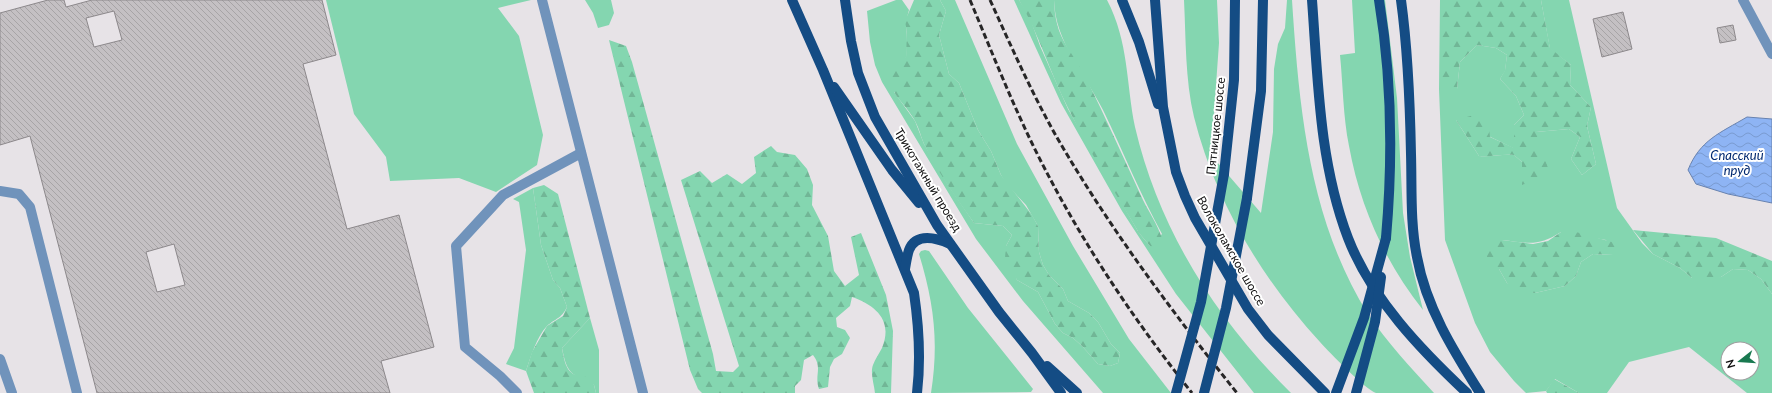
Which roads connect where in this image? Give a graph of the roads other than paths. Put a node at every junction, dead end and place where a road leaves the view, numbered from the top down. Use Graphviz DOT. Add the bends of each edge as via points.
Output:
graph roads {
  1 [pos="542,0"];
  2 [pos="792,0"];
  3 [pos="845,0"];
  4 [pos="1122,0"];
  5 [pos="1155,0"];
  6 [pos="1235,0"];
  7 [pos="1263,0"];
  8 [pos="1312,0"];
  9 [pos="1379,0"];
  10 [pos="1401,0"];
  11 [pos="1743,0"];
  12 [pos="1772,54"];
  13 [pos="823,70"];
  14 [pos="1169,146"];
  15 [pos="581,153"];
  16 [pos="0,191"];
  17 [pos="936,224"];
  18 [pos="1386,238"];
  19 [pos="950,244"];
  20 [pos="905,269"];
  21 [pos="1032,353"];
  22 [pos="0,359"];
  23 [pos="12,393"];
  24 [pos="76,393"];
  25 [pos="517,393"];
  26 [pos="643,393"];
  27 [pos="917,393"];
  28 [pos="1061,393"];
  29 [pos="1077,393"];
  30 [pos="1176,393"];
  31 [pos="1204,393"];
  32 [pos="1326,393"];
  33 [pos="1336,393"];
  34 [pos="1356,393"];
  35 [pos="1467,393"];
  36 [pos="1480,393"];
  1 -- 15 [label="street"];
  2 -- 13 [label="main road"];
  3 -- 17 [label="main road, Трикотажный проезд" via="851,41 866,96 875,117"];
  4 -- 14 [label="main road" via="1150,77"];
  5 -- 14 [label="main road, Волоколамское шоссе" via="1159,70"];
  6 -- 30 [label="main road, Пятницкое шоссе, bridge" via="1234,80 1224,174 1201,302"];
  7 -- 31 [label="main road, bridge" via="1261,91 1247,198 1226,308"];
  8 -- 35 [label="main road" via="1323,134 1334,194 1349,239 1373,285 1405,329"];
  9 -- 18 [label="main road" via="1389,84 1391,139 1391,185"];
  10 -- 36 [label="main road" via="1410,92 1413,229 1417,258 1439,324"];
  11 -- 12 [label="street"];
  13 -- 17 [label="main road" via="892,170"];
  13 -- 20 [label="main road"];
  14 -- 32 [label="main road, Волоколамское шоссе" via="1176,172 1195,218 1248,309 1268,335"];
  15 -- 25 [label="street" via="503,195 456,246 465,347"];
  15 -- 26 [label="street"];
  16 -- 24 [label="street" via="19,194 30,207"];
  17 -- 19 [label="main road, Трикотажный проезд"];
  18 -- 33 [label="main road, bridge" via="1364,318"];
  18 -- 34 [label="main road, bridge" via="1375,322"];
  19 -- 20 [label="main road" via="937,238 921,239 912,244"];
  19 -- 21 [label="main road, Трикотажный проезд"];
  20 -- 27 [label="main road" via="914,293 919,329 920,362"];
  21 -- 28 [label="main road, Трикотажный проезд"];
  21 -- 29 [label="main road, Трикотажный проезд"];
  22 -- 23 [label="street"];
}
